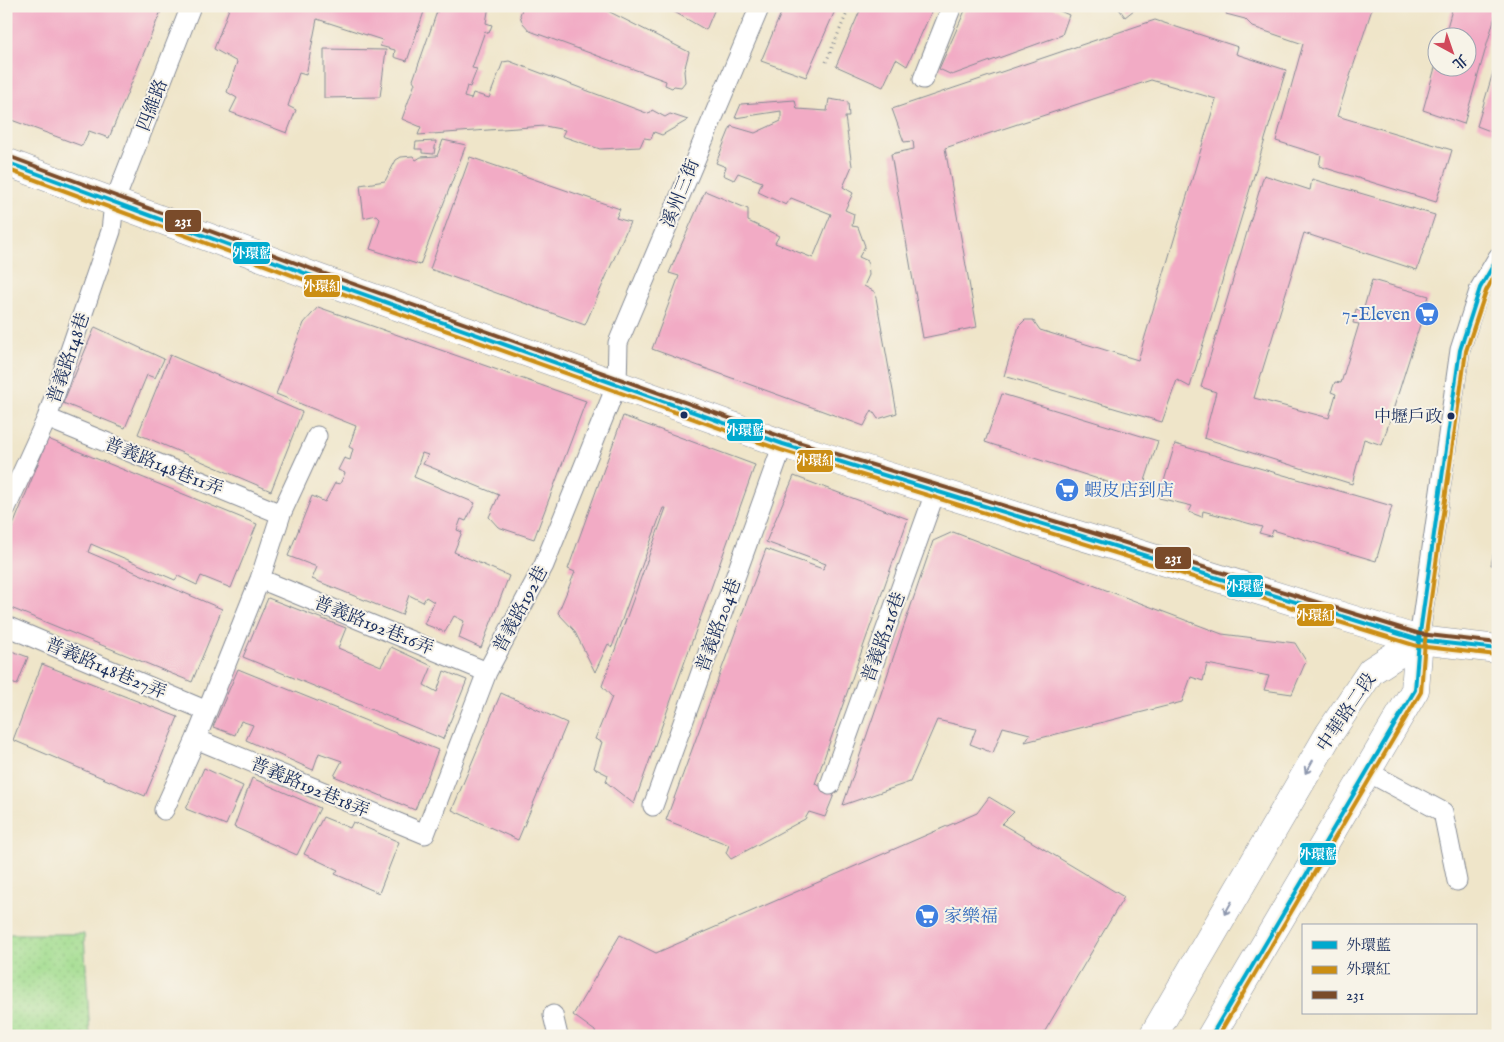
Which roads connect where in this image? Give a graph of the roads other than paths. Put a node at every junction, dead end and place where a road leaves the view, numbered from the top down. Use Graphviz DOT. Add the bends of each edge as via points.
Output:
graph roads {
  1 [pos="191,6"];
  2 [pos="760,6"];
  3 [pos="952,6"];
  4 [pos="923,79"];
  5 [pos="6,162"];
  6 [pos="114,203"];
  7 [pos="1498,257"];
  8 [pos="617,384"];
  9 [pos="47,418"];
  10 [pos="317,436"];
  11 [pos="783,444"];
  12 [pos="936,490"];
  13 [pos="6,508"];
  14 [pos="281,514"];
  15 [pos="260,579"];
  16 [pos="6,626"];
  17 [pos="1419,640"];
  18 [pos="1498,649"];
  19 [pos="487,672"];
  20 [pos="207,711"];
  21 [pos="196,739"];
  22 [pos="1368,772"];
  23 [pos="830,785"];
  24 [pos="653,806"];
  25 [pos="164,810"];
  26 [pos="425,834"];
  27 [pos="1457,881"];
  28 [pos="552,1015"];
  29 [pos="558,1036"];
  30 [pos="1154,1036"];
  31 [pos="1211,1036"];
  1 -- 6 [label="lane, 四維路"];
  2 -- 8 [label="lane, 溪州三街" via="618,343"];
  3 -- 4 [label="lane"];
  5 -- 6 [label="street"];
  6 -- 8 [label="street"];
  6 -- 9 [label="lane, 普義路148巷" via="111,231"];
  7 -- 17 [label="lane" via="1480,288 1460,350"];
  8 -- 11 [label="street"];
  8 -- 19 [label="lane, 普義路192巷" via="544,565"];
  9 -- 13 [label="lane, 普義路148巷"];
  9 -- 14 [label="lane, 普義路148巷11弄"];
  10 -- 14 [label="lane"];
  11 -- 12 [label="street"];
  11 -- 24 [label="lane, 普義路204巷"];
  12 -- 17 [label="street"];
  12 -- 23 [label="lane, 普義路216巷"];
  14 -- 15 [label="lane"];
  15 -- 19 [label="lane, 普義路192巷16弄"];
  15 -- 20 [label="lane"];
  16 -- 20 [label="lane, 普義路148巷27弄"];
  17 -- 18 [label="street"];
  17 -- 22 [label="street" via="1416,690"];
  17 -- 30 [label="street, 中華路二段, one-way" via="1371,671 1329,734"];
  19 -- 26 [label="lane, 普義路192巷"];
  20 -- 21 [label="lane"];
  21 -- 25 [label="lane"];
  21 -- 26 [label="lane, 普義路192巷18弄"];
  22 -- 27 [label="lane" via="1443,812"];
  22 -- 31 [label="street"];
  28 -- 29 [label="lane"];
}
